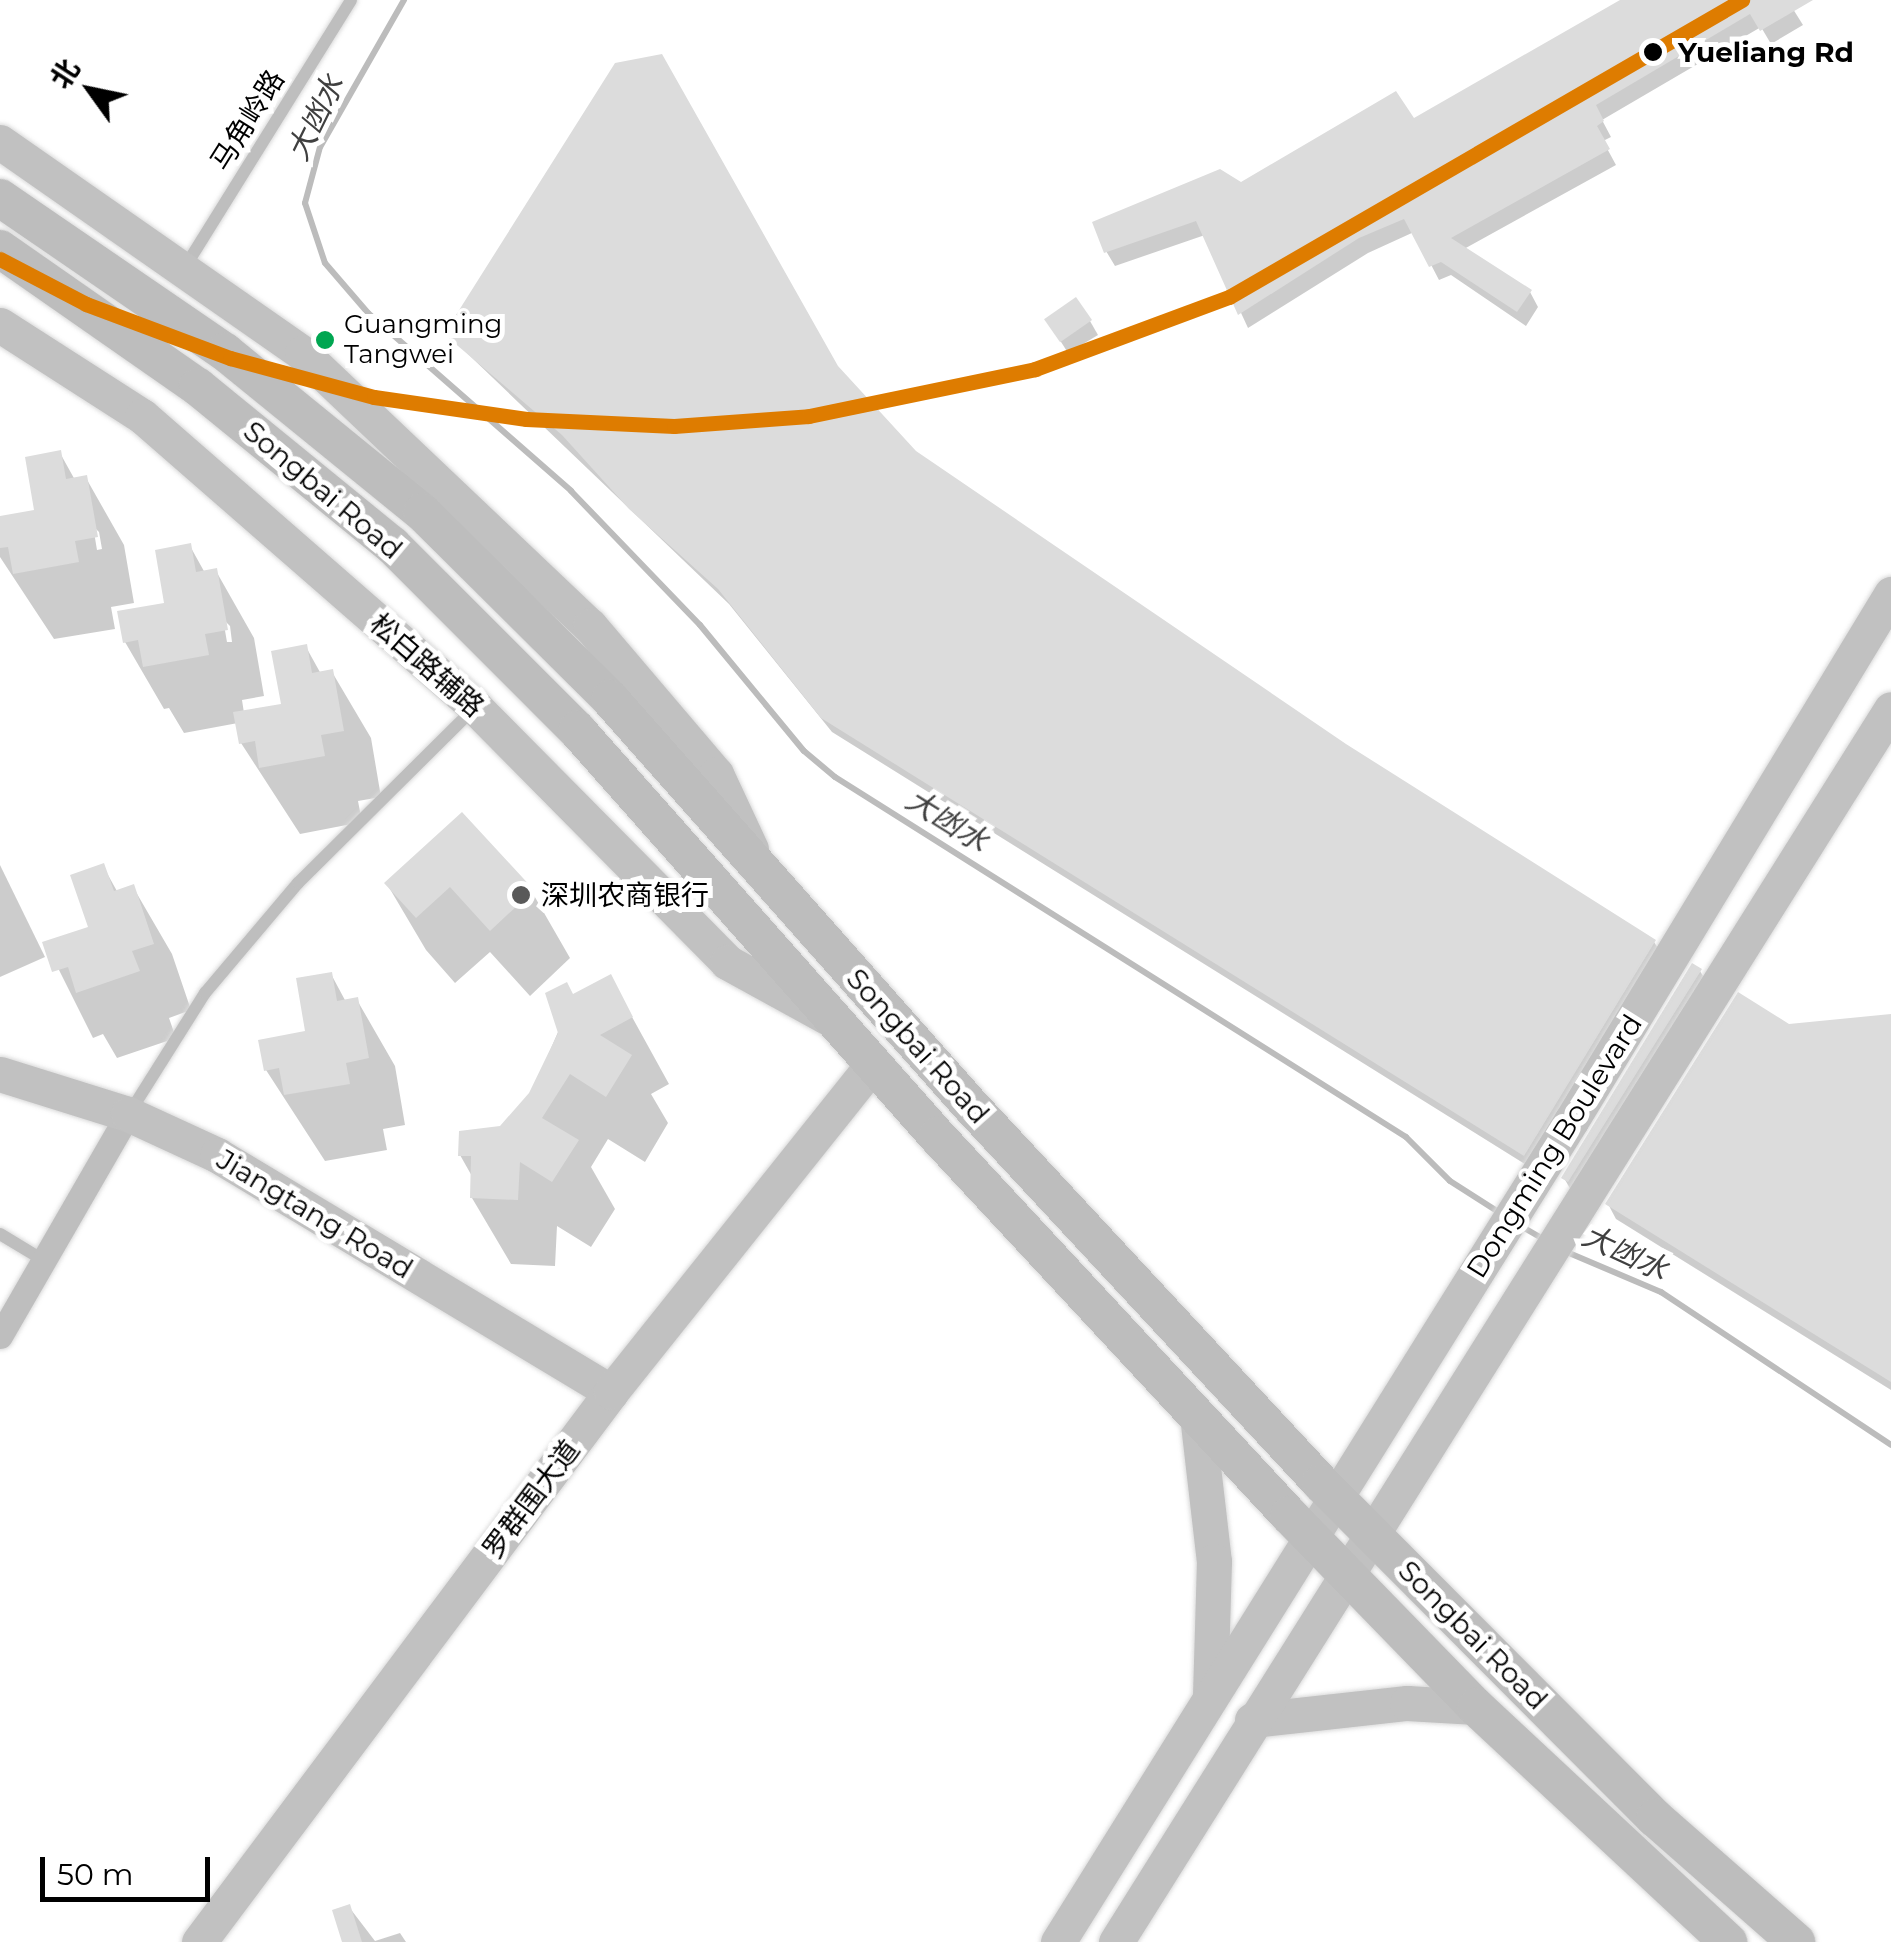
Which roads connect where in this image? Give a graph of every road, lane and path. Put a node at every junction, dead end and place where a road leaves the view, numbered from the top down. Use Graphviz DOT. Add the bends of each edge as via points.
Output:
graph roads {
  1 [pos="351,0"];
  2 [pos="0,142"];
  3 [pos="0,198"];
  4 [pos="0,249"];
  5 [pos="185,266"];
  6 [pos="0,325"];
  7 [pos="1891,594"];
  8 [pos="475,707"];
  9 [pos="1891,709"];
  10 [pos="760,868"];
  11 [pos="836,1022"];
  12 [pos="873,1064"];
  13 [pos="0,1074"];
  14 [pos="128,1114"];
  15 [pos="0,1234"];
  16 [pos="46,1261"];
  17 [pos="0,1336"];
  18 [pos="611,1392"];
  19 [pos="1197,1416"];
  20 [pos="1333,1496"];
  21 [pos="1309,1534"];
  22 [pos="1372,1534"];
  23 [pos="1346,1572"];
  24 [pos="1210,1695"];
  25 [pos="1476,1707"];
  26 [pos="1252,1720"];
  27 [pos="199,1942"];
  28 [pos="1058,1942"];
  29 [pos="1116,1942"];
  30 [pos="1728,1942"];
  31 [pos="1796,1942"];
  1 -- 5 [label="lane, 马角岭路"];
  2 -- 5 [label="main road"];
  3 -- 10 [label="main road, Songbai Road" via="226,352 422,512 610,699"];
  4 -- 11 [label="main road, Songbai Road" via="198,388 392,545 577,730"];
  5 -- 10 [label="main road" via="302,353 590,626 716,774"];
  6 -- 8 [label="main road, 松白路辅路" via="142,416"];
  7 -- 20 [label="main road, Dongming Boulevard" via="1571,1121"];
  8 -- 11 [label="main road, 松白路辅路" via="727,962"];
  8 -- 14 [label="lane" via="286,897 205,994"];
  9 -- 22 [label="main road, Dongming Boulevard"];
  10 -- 20 [label="main road, Songbai Road"];
  11 -- 12 [label="main road, Songbai Road"];
  12 -- 18 [label="main road, 罗群围大道"];
  12 -- 19 [label="main road, Songbai Road"];
  13 -- 14 [label="main road, Jiangtang Road"];
  14 -- 16 [label="street"];
  14 -- 18 [label="main road, Jiangtang Road" via="217,1154"];
  15 -- 16 [label="lane"];
  16 -- 17 [label="street"];
  18 -- 27 [label="main road, 罗群围大道"];
  19 -- 21 [label="main road, Songbai Road"];
  19 -- 24 [label="main road" via="1214,1561"];
  20 -- 21 [label="main road, Dongming Boulevard"];
  20 -- 22 [label="main road, Songbai Road"];
  21 -- 23 [label="main road, Songbai Road"];
  21 -- 24 [label="main road, Dongming Boulevard"];
  22 -- 23 [label="main road, Dongming Boulevard"];
  22 -- 31 [label="main road, Songbai Road" via="1655,1818"];
  23 -- 25 [label="main road, Songbai Road"];
  23 -- 26 [label="main road, Dongming Boulevard"];
  24 -- 28 [label="main road, Dongming Boulevard"];
  25 -- 26 [label="main road" via="1407,1702"];
  25 -- 30 [label="main road, Songbai Road"];
  26 -- 29 [label="main road, Dongming Boulevard"];
}
